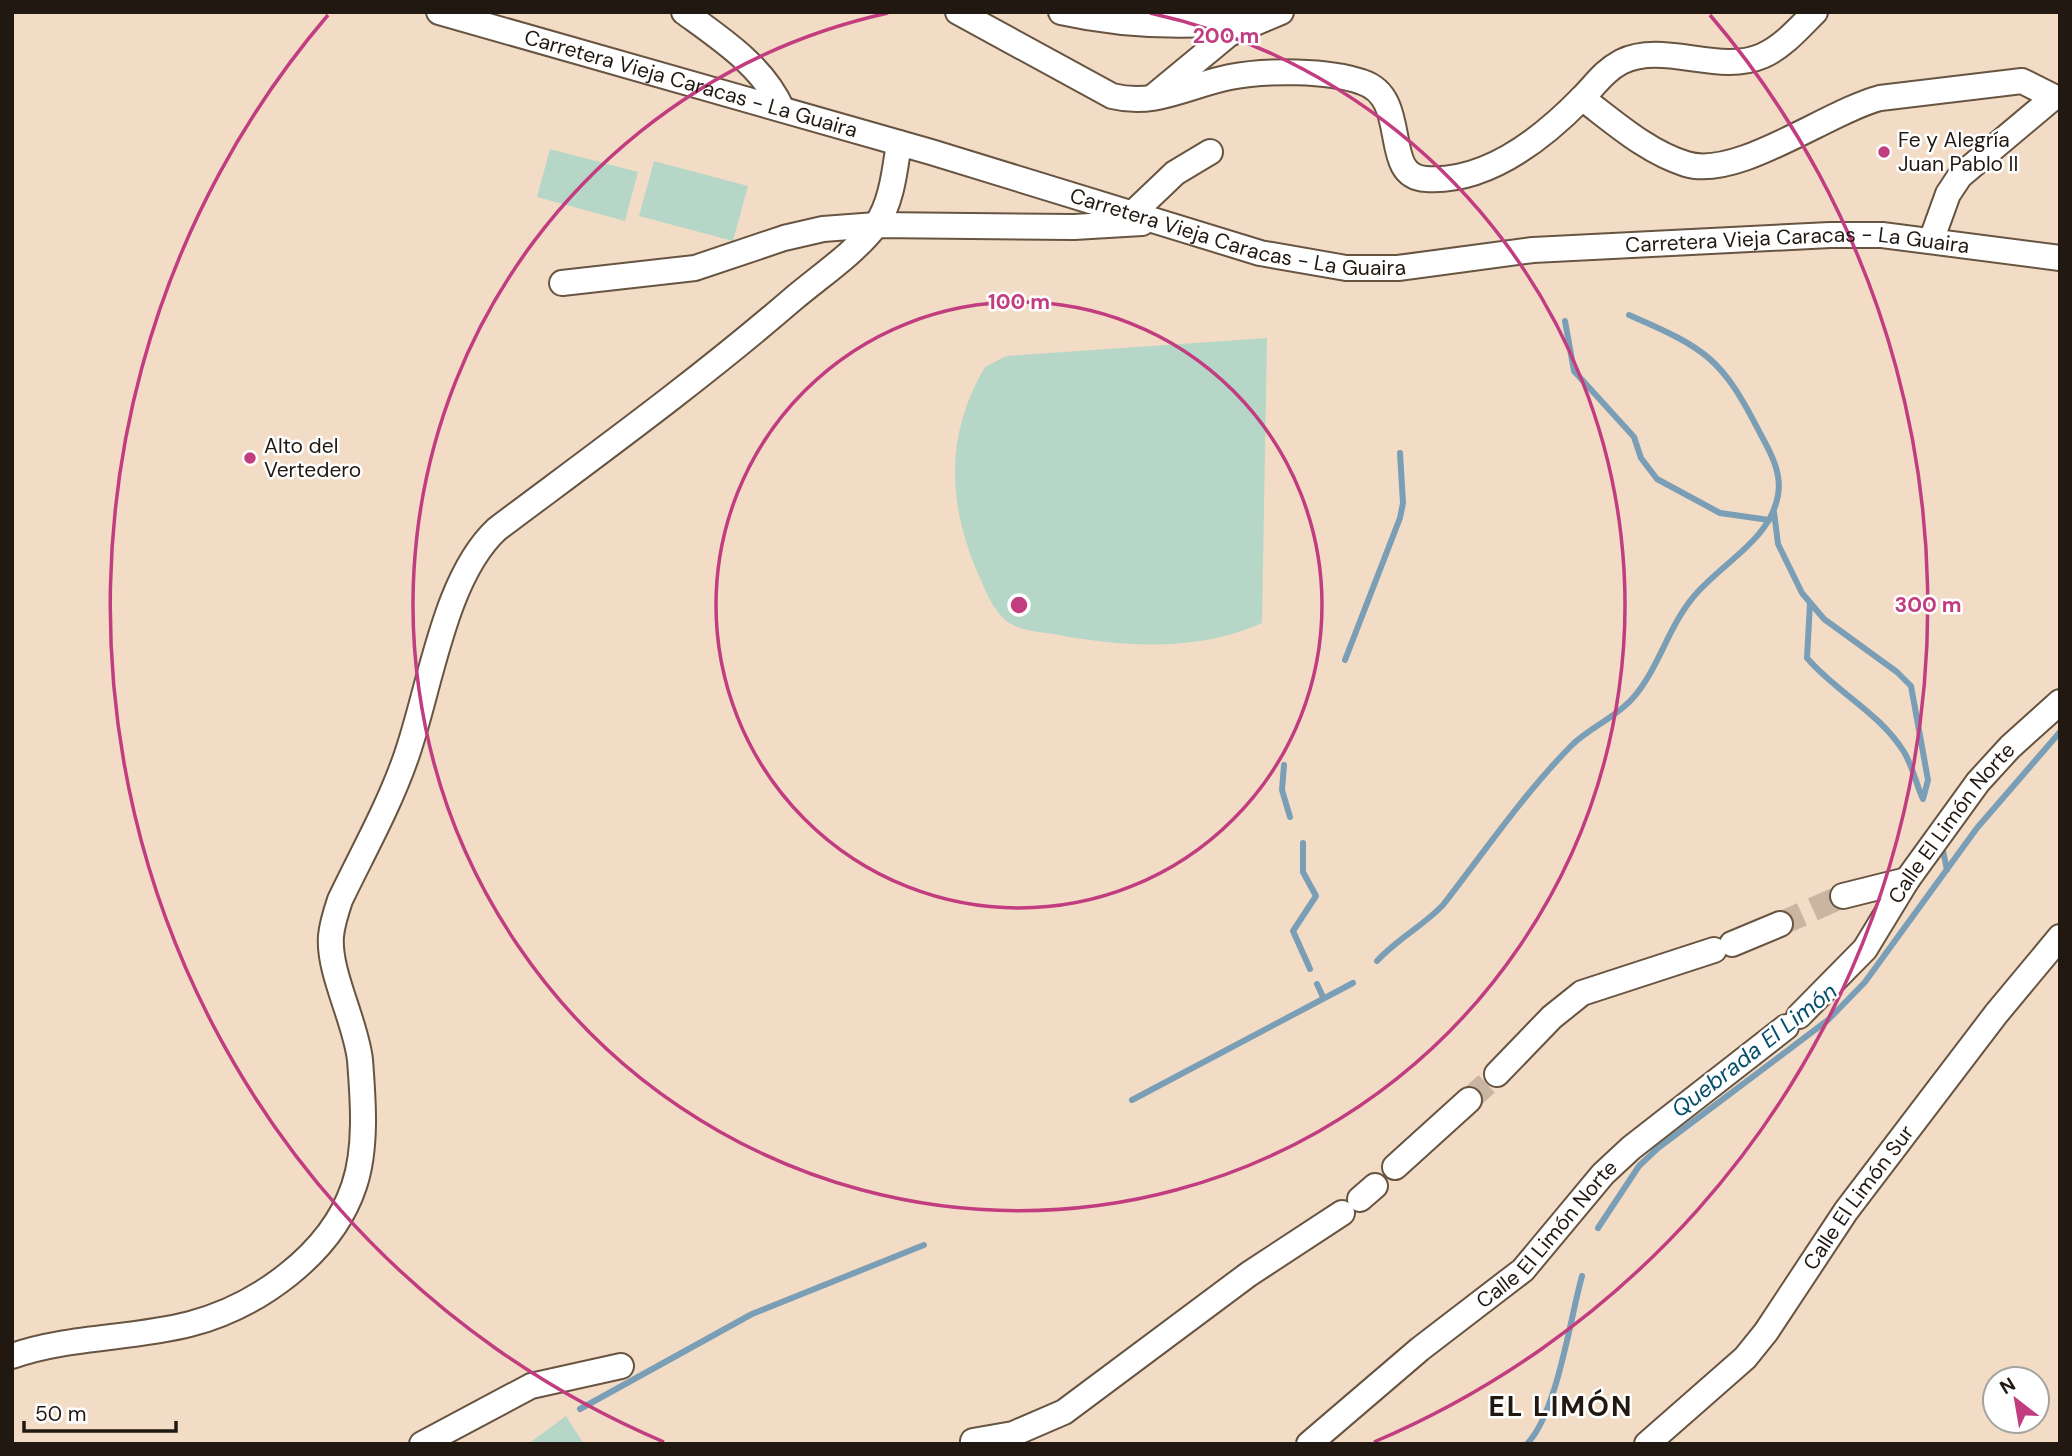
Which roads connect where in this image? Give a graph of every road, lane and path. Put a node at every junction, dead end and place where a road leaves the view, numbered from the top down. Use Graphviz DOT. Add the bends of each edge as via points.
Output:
graph roads {
  1 [pos="439,12"];
  2 [pos="684,12"];
  3 [pos="958,12"];
  4 [pos="1061,12"];
  5 [pos="1815,12"];
  6 [pos="1270,16"];
  7 [pos="1583,98"];
  8 [pos="1151,99"];
  9 [pos="782,108"];
  10 [pos="899,143"];
  11 [pos="1210,152"];
  12 [pos="1132,214"];
  13 [pos="1157,222"];
  14 [pos="876,225"];
  15 [pos="1931,241"];
  16 [pos="2060,258"];
  17 [pos="562,283"];
  18 [pos="2060,702"];
  19 [pos="1907,880"];
  20 [pos="1843,896"];
  21 [pos="1780,924"];
  22 [pos="2060,937"];
  23 [pos="1497,1074"];
  24 [pos="1469,1100"];
  25 [pos="1395,1167"];
  26 [pos="1359,1199"];
  27 [pos="12,1356"];
  28 [pos="621,1366"];
  29 [pos="973,1441"];
  30 [pos="422,1444"];
  31 [pos="1309,1444"];
  32 [pos="1647,1444"];
  1 -- 9 [label="street, Carretera Vieja Caracas - La Guaira"];
  2 -- 9 [label="street" via="747,61"];
  3 -- 8 [label="street" via="1112,96"];
  4 -- 6 [label="street" via="1178,27"];
  5 -- 7 [label="street" via="1760,57 1728,61 1645,55 1608,69"];
  6 -- 8 [label="street" via="1229,34"];
  7 -- 8 [label="street" via="1522,149 1464,174 1424,180 1406,169 1397,155 1389,105 1382,94 1363,82 1338,76 1258,74"];
  7 -- 15 [label="street" via="1644,145 1703,168 1736,160 1857,104 1880,98 2022,81 2054,97 1960,176 1948,194"];
  9 -- 10 [label="street, Carretera Vieja Caracas - La Guaira"];
  10 -- 12 [label="street, Carretera Vieja Caracas - La Guaira"];
  10 -- 14 [label="street" via="895,172"];
  11 -- 12 [label="street" via="1175,173"];
  12 -- 13 [label="street, Carretera Vieja Caracas - La Guaira"];
  13 -- 14 [label="street" via="1074,227"];
  13 -- 15 [label="street, Carretera Vieja Caracas - La Guaira" via="1260,253 1368,270 1533,250 1672,242 1830,235"];
  14 -- 17 [label="street" via="797,234 695,268"];
  14 -- 27 [label="street" via="758,329 497,529 475,552 441,635 405,759 334,919 333,957 359,1057 361,1142 354,1188 318,1244 299,1266 261,1295 220,1314 189,1324"];
  15 -- 16 [label="street, Carretera Vieja Caracas - La Guaira"];
  18 -- 19 [label="street, Calle El Limón Norte" via="1991,767"];
  19 -- 20 [label="street"];
  19 -- 31 [label="street, Calle El Limón Norte" via="1865,949 1793,1021 1631,1148 1603,1174 1523,1270 1420,1349"];
  21 -- 23 [label="street" via="1582,993"];
  22 -- 32 [label="street, Calle El Limón Sur" via="1846,1211 1745,1358"];
  24 -- 25 [label="street"];
  26 -- 29 [label="street" via="1249,1274 1064,1412 1013,1434"];
  28 -- 30 [label="street" via="531,1386"];
}
